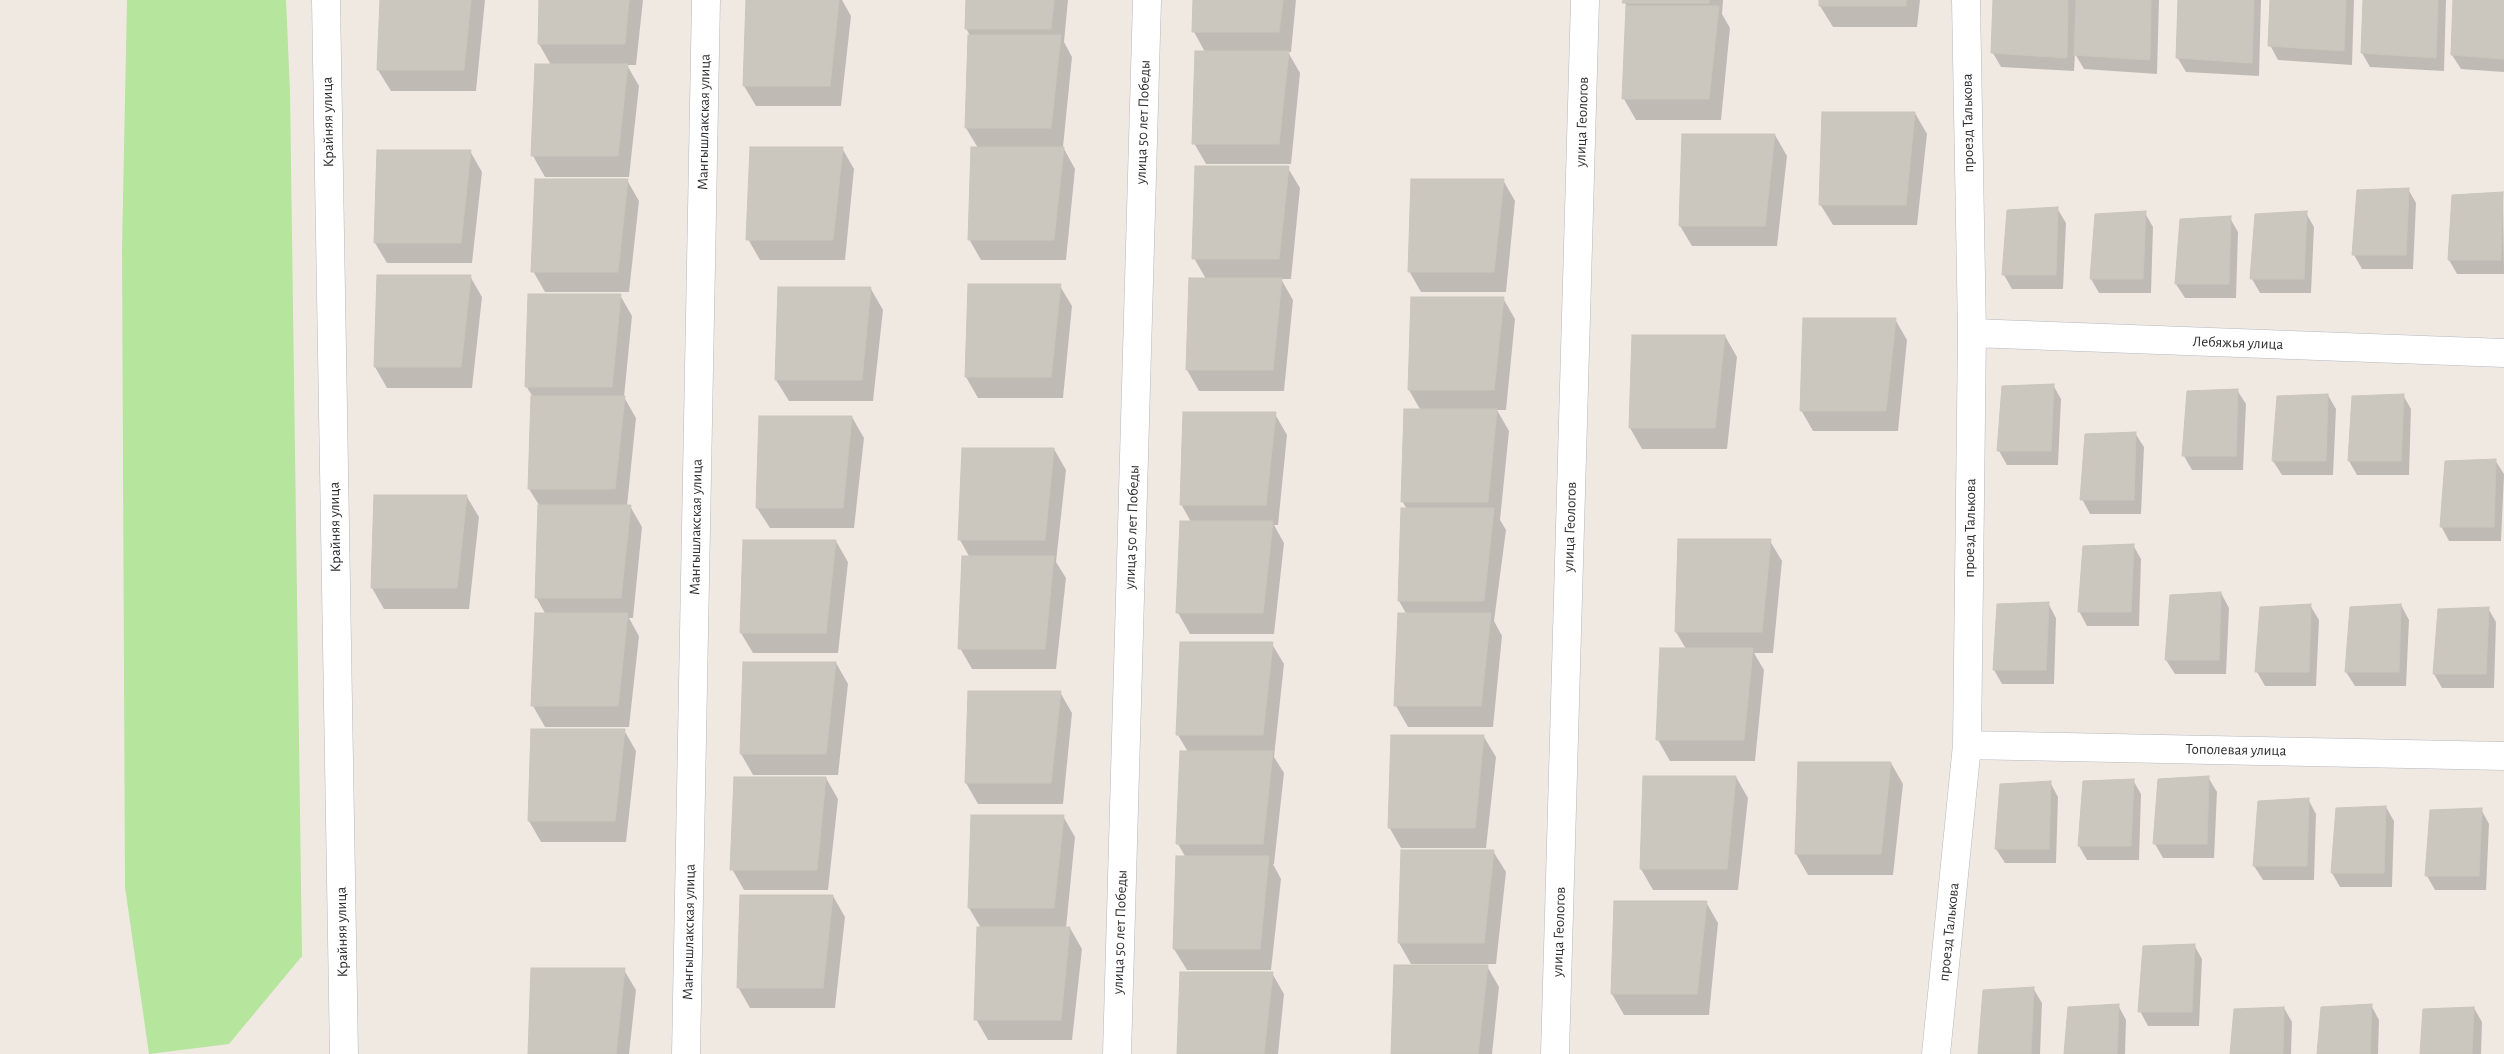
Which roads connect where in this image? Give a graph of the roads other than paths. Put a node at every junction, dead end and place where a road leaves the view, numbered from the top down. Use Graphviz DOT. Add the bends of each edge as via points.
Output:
graph roads {
  1 [pos="326,0"];
  2 [pos="706,0"];
  3 [pos="1147,0"];
  4 [pos="1585,0"];
  5 [pos="1966,0"];
  6 [pos="1972,333"];
  7 [pos="2504,353"];
  8 [pos="1967,745"];
  9 [pos="2504,756"];
  10 [pos="344,1054"];
  11 [pos="686,1054"];
  12 [pos="1117,1054"];
  13 [pos="1555,1054"];
  14 [pos="1936,1054"];
  1 -- 10 [label="street, Крайняя улица"];
  2 -- 11 [label="street, Мангышлакская улица"];
  3 -- 12 [label="street, улица 50 лет Победы"];
  4 -- 13 [label="street, улица Геологов"];
  5 -- 6 [label="street, проезд Талькова"];
  6 -- 7 [label="street, Лебяжья улица"];
  6 -- 8 [label="street, проезд Талькова"];
  8 -- 9 [label="street, Тополевая улица"];
  8 -- 14 [label="street, проезд Талькова"];
}
